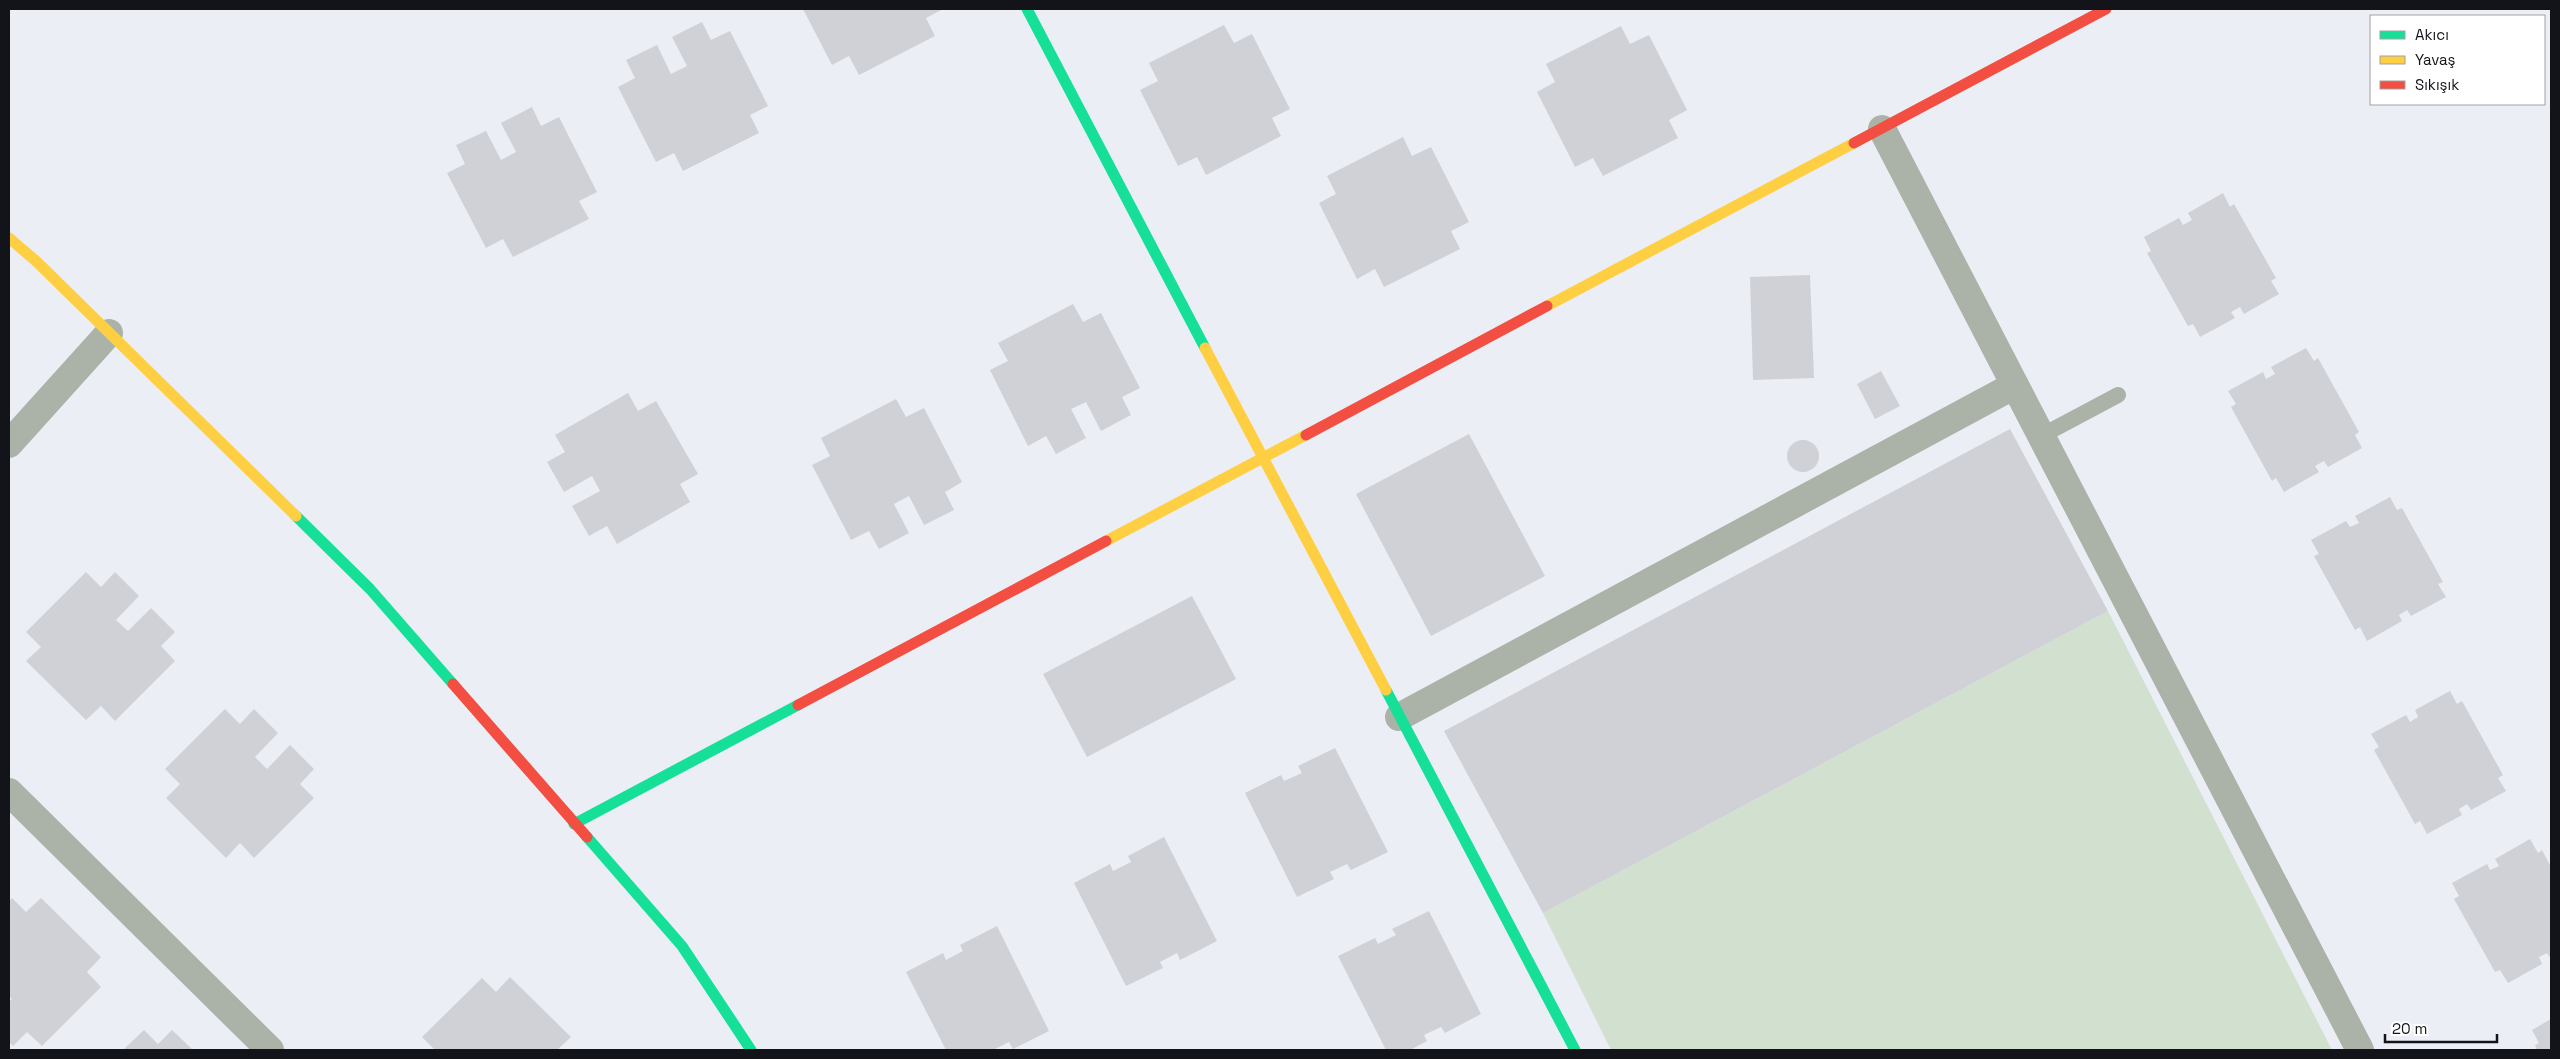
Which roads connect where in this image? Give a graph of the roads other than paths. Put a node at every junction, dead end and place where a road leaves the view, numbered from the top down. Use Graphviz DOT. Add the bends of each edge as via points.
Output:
graph roads {
  1 [pos="1027,9"];
  2 [pos="2106,9"];
  3 [pos="1882,129"];
  4 [pos="9,238"];
  5 [pos="108,332"];
  6 [pos="2015,385"];
  7 [pos="2118,395"];
  8 [pos="2041,436"];
  9 [pos="9,444"];
  10 [pos="1263,458"];
  11 [pos="1400,717"];
  12 [pos="9,792"];
  13 [pos="574,824"];
  14 [pos="270,1050"];
  15 [pos="751,1050"];
  16 [pos="1575,1050"];
  17 [pos="2360,1050"];
  1 -- 10 [label="street"];
  2 -- 3 [label="street"];
  3 -- 6 [label="street"];
  3 -- 10 [label="street"];
  4 -- 5 [label="street"];
  5 -- 9 [label="street"];
  5 -- 13 [label="street" via="370,589"];
  6 -- 8 [label="street"];
  6 -- 11 [label="street"];
  7 -- 8 [label="lane"];
  8 -- 17 [label="street"];
  10 -- 11 [label="street"];
  10 -- 13 [label="street"];
  11 -- 16 [label="street"];
  12 -- 14 [label="street"];
  13 -- 15 [label="street" via="682,946"];
}
